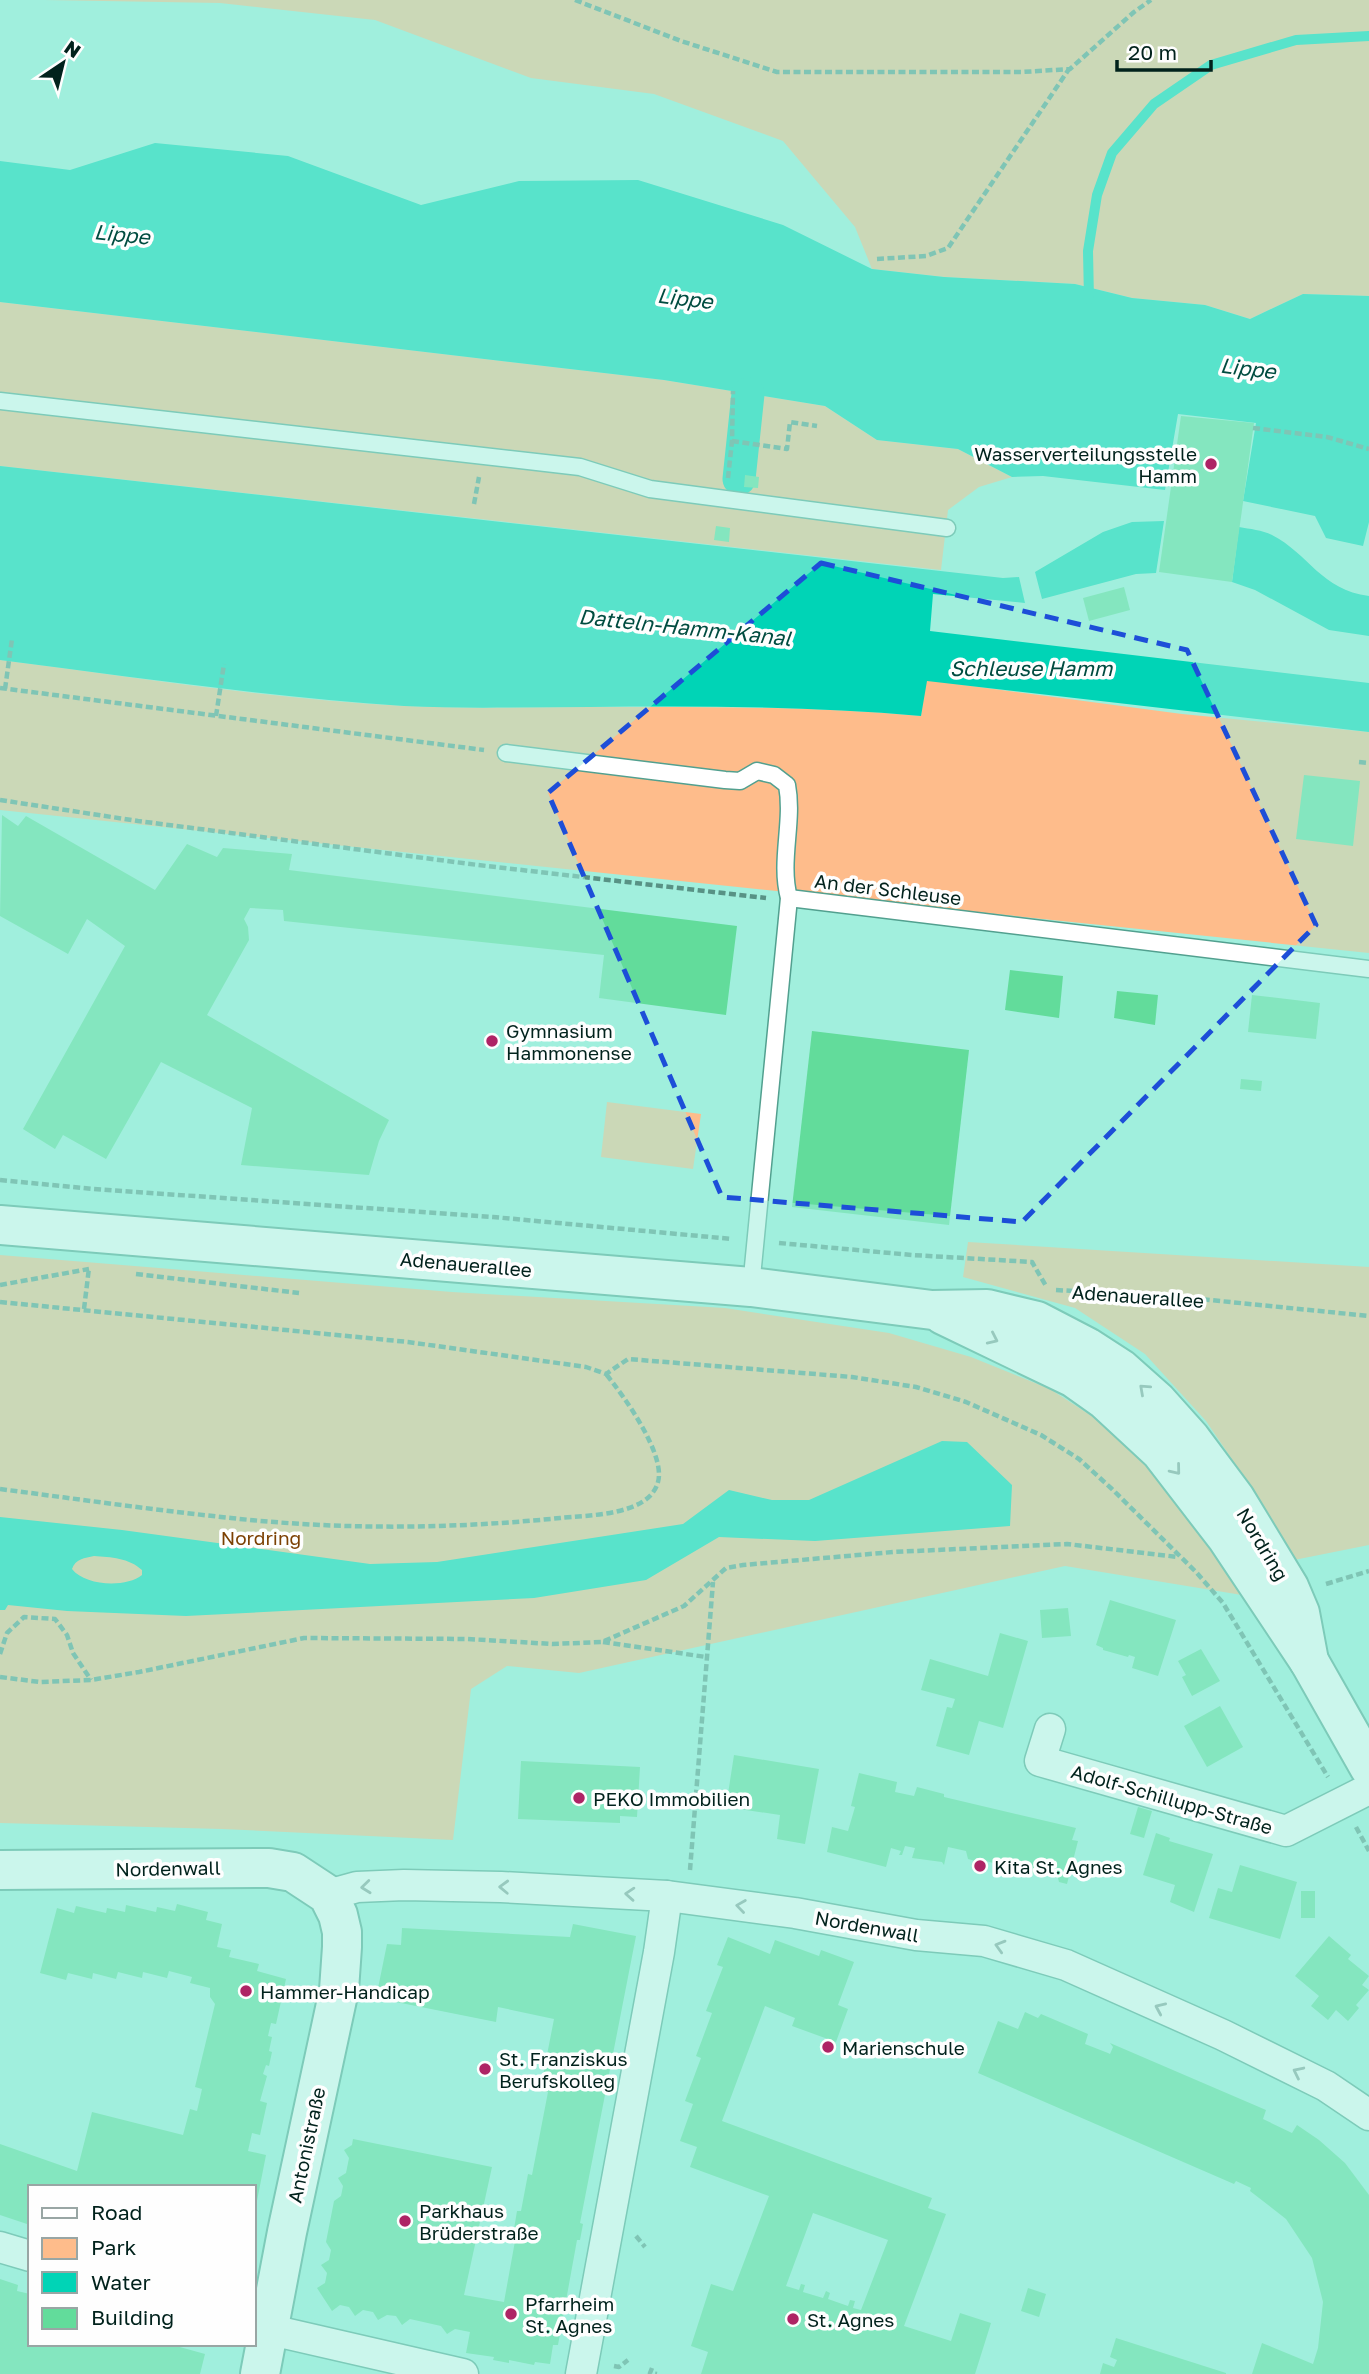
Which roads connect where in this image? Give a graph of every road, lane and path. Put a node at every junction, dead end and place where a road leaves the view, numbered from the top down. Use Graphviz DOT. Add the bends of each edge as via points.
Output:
graph roads {
  1 [pos="575,0"];
  2 [pos="1152,0"];
  3 [pos="1070,69"];
  4 [pos="877,259"];
  5 [pos="733,391"];
  6 [pos="0,401"];
  7 [pos="817,426"];
  8 [pos="1253,428"];
  9 [pos="732,441"];
  10 [pos="1369,449"];
  11 [pos="725,499"];
  12 [pos="947,527"];
  13 [pos="12,639"];
  14 [pos="224,664"];
  15 [pos="3,689"];
  16 [pos="216,716"];
  17 [pos="506,753"];
  18 [pos="1359,762"];
  19 [pos="1369,763"];
  20 [pos="0,800"];
  21 [pos="789,898"];
  22 [pos="1369,970"];
  23 [pos="0,1180"];
  24 [pos="0,1225"];
  25 [pos="756,1241"];
  26 [pos="89,1269"];
  27 [pos="102,1271"];
  28 [pos="128,1274"];
  29 [pos="0,1285"];
  30 [pos="751,1287"];
  31 [pos="299,1293"];
  32 [pos="0,1302"];
  33 [pos="84,1309"];
  34 [pos="932,1310"];
  35 [pos="1369,1316"];
  36 [pos="606,1374"];
  37 [pos="1191,1439"];
  38 [pos="0,1489"];
  39 [pos="1227,1538"];
  40 [pos="1179,1557"];
  41 [pos="713,1581"];
  42 [pos="602,1642"];
  43 [pos="0,1654"];
  44 [pos="706,1657"];
  45 [pos="1309,1661"];
  46 [pos="0,1677"];
  47 [pos="91,1680"];
  48 [pos="1050,1729"];
  49 [pos="1369,1767"];
  50 [pos="1356,1796"];
  51 [pos="1369,1851"];
  52 [pos="0,1870"];
  53 [pos="677,1897"];
  54 [pos="333,1905"];
  55 [pos="1369,2115"];
  56 [pos="638,2236"];
  57 [pos="0,2247"];
  58 [pos="645,2247"];
  59 [pos="28,2255"];
  60 [pos="261,2328"];
  61 [pos="628,2360"];
  62 [pos="619,2367"];
  63 [pos="652,2368"];
  64 [pos="260,2374"];
  65 [pos="463,2374"];
  66 [pos="581,2374"];
  67 [pos="657,2374"];
  1 -- 3 [label="path" via="777,72"];
  2 -- 3 [label="path"];
  3 -- 4 [label="path" via="948,248 926,256"];
  5 -- 9 [label="path"];
  6 -- 11 [label="lane" via="580,467 650,489"];
  7 -- 9 [label="path" via="790,422 787,449"];
  8 -- 10 [label="path" via="1327,436"];
  9 -- 11 [label="path"];
  11 -- 12 [label="lane"];
  13 -- 15 [label="path"];
  14 -- 16 [label="path"];
  15 -- 16 [label="path"];
  16 -- 17 [label="path"];
  17 -- 21 [label="lane" via="725,780 740,781 757,771 774,775 786,785 790,800 785,882"];
  18 -- 19 [label="path"];
  20 -- 21 [label="path" via="478,865"];
  21 -- 22 [label="lane, An der Schleuse"];
  21 -- 25 [label="lane, An der Schleuse"];
  23 -- 25 [label="path"];
  24 -- 30 [label="main road, Adenauerallee"];
  25 -- 30 [label="lane, An der Schleuse"];
  25 -- 35 [label="path, Adenauerallee" via="1032,1262 1047,1289"];
  26 -- 27 [label="path"];
  26 -- 29 [label="path"];
  26 -- 33 [label="path"];
  28 -- 31 [label="path"];
  30 -- 34 [label="main road, Adenauerallee"];
  32 -- 33 [label="path"];
  33 -- 36 [label="path" via="408,1342 586,1367"];
  37 -- 34 [label="main road, Adenauerallee, one-way" via="1121,1369 1037,1321 987,1309"];
  34 -- 39 [label="main road, Adenauerallee, one-way" via="1038,1359 1105,1400 1160,1451"];
  36 -- 38 [label="path" via="657,1458 658,1481 636,1507 488,1525 386,1526 233,1518"];
  36 -- 40 [label="path" via="628,1359 701,1364 852,1377 916,1387 966,1402 1041,1435 1079,1459"];
  37 -- 45 [label="main road, Nordring" via="1235,1498 1289,1587 1300,1614"];
  39 -- 45 [label="main road, Nordring"];
  40 -- 41 [label="path" via="1067,1544 1000,1546 743,1565 726,1568"];
  40 -- 50 [label="path" via="1223,1603"];
  41 -- 42 [label="path" via="684,1606"];
  41 -- 44 [label="path"];
  42 -- 44 [label="path"];
  42 -- 47 [label="path" via="304,1638"];
  43 -- 47 [label="path" via="7,1633 24,1617 55,1619"];
  44 -- 53 [label="path"];
  45 -- 49 [label="main road, Nordring"];
  46 -- 47 [label="path" via="40,1682"];
  48 -- 50 [label="street, Adolf-Schillupp-Straße" via="1040,1761 1286,1831"];
  50 -- 51 [label="path"];
  52 -- 54 [label="main road, Nordenwall" via="269,1868 293,1872"];
  53 -- 54 [label="street, Nordenwall, one-way" via="404,1885 357,1887"];
  55 -- 53 [label="street, Nordenwall, one-way" via="1326,2086 1066,1965 984,1941 916,1935"];
  53 -- 66 [label="street" via="659,1952"];
  54 -- 60 [label="main road, Antonistraße" via="342,1940 339,1990"];
  56 -- 58 [label="path"];
  57 -- 59 [label="street"];
  60 -- 64 [label="main road, Antonistraße"];
  60 -- 65 [label="street"];
  61 -- 62 [label="path"];
  63 -- 67 [label="path" via="650,2373"];
}
